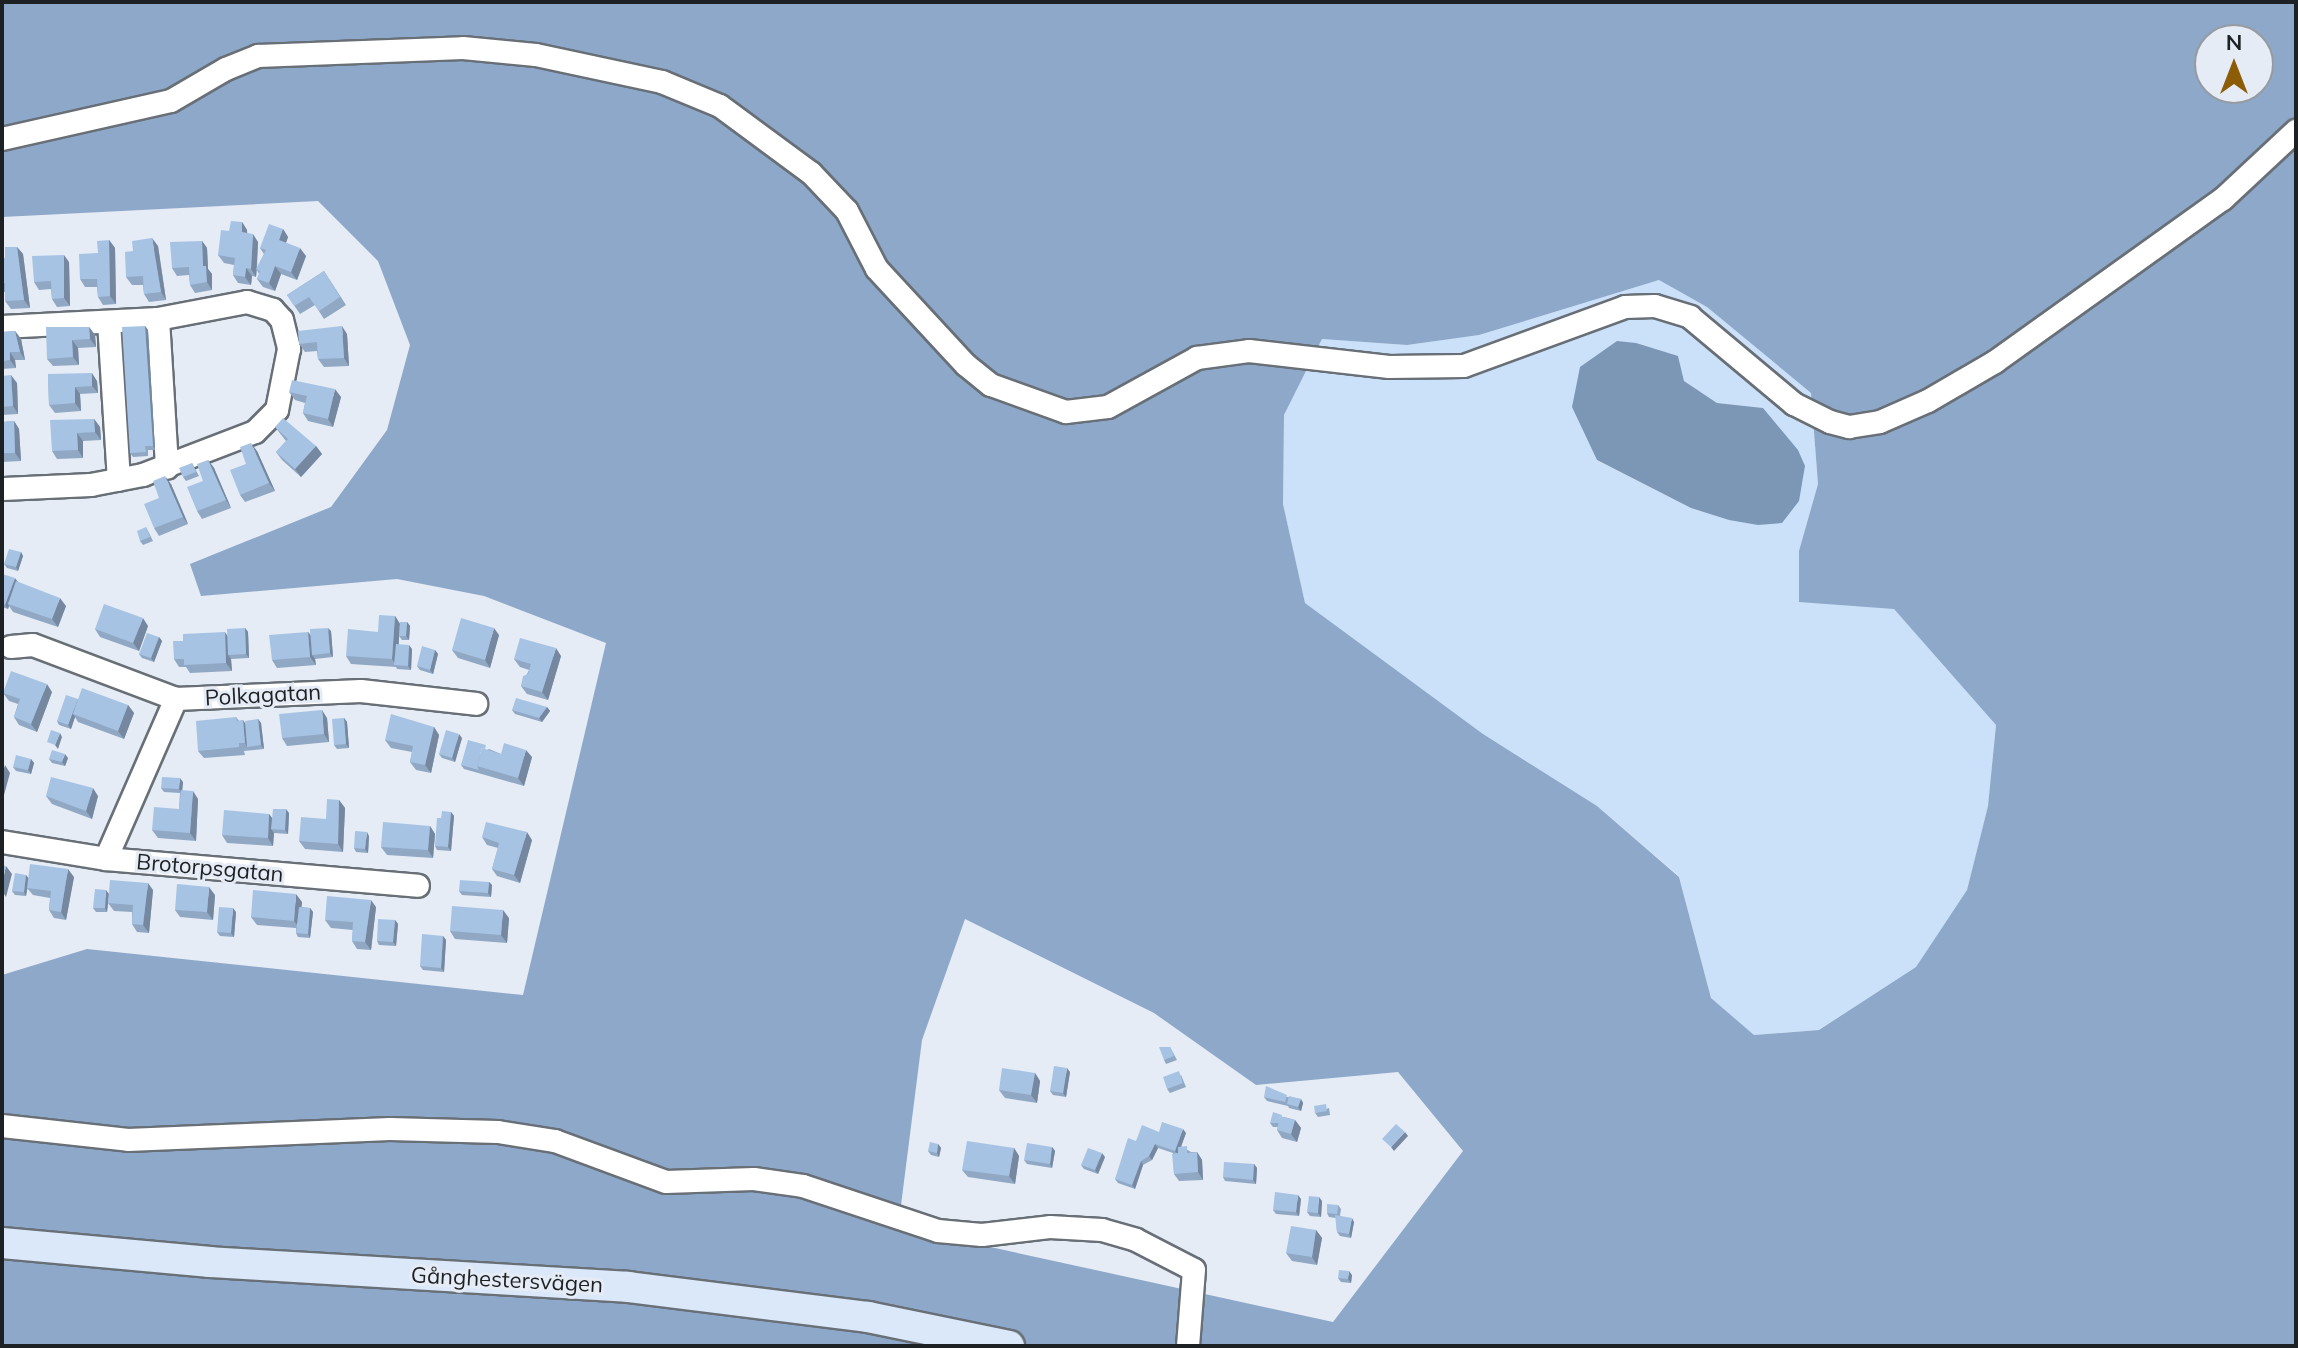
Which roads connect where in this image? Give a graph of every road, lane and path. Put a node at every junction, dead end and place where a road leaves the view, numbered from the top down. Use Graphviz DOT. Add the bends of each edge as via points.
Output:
graph roads {
  1 [pos="2296,131"];
  2 [pos="2,139"];
  3 [pos="158,319"];
  4 [pos="109,322"];
  5 [pos="2,327"];
  6 [pos="167,468"];
  7 [pos="119,480"];
  8 [pos="2,489"];
  9 [pos="11,647"];
  10 [pos="176,699"];
  11 [pos="476,704"];
  12 [pos="2,842"];
  13 [pos="106,859"];
  14 [pos="418,886"];
  15 [pos="2,1126"];
  16 [pos="2,1243"];
  17 [pos="1009,1346"];
  18 [pos="1188,1346"];
  1 -- 2 [label="street" via="2223,199 1995,362 1928,401 1880,422 1849,427 1794,404 1690,317 1655,306 1625,307 1464,366 1389,367 1249,351 1197,358 1108,407 1066,412 991,385 966,365 877,269 847,211 811,173 720,106 662,82 536,55 463,48 258,56 171,101"];
  3 -- 4 [label="street"];
  3 -- 6 [label="street"];
  3 -- 6 [label="street" via="233,304 261,304 282,320 289,349 283,393 268,422"];
  4 -- 5 [label="street"];
  4 -- 7 [label="street"];
  6 -- 7 [label="street"];
  7 -- 8 [label="street"];
  9 -- 10 [label="street" via="33,645"];
  10 -- 11 [label="street, Polkagatan" via="361,691"];
  10 -- 13 [label="street, Polkagatan"];
  12 -- 13 [label="street, Brotorpsgatan"];
  13 -- 14 [label="street, Brotorpsgatan"];
  15 -- 18 [label="street" via="128,1140 390,1129 498,1132 555,1141 666,1182 754,1179 803,1186 938,1231 982,1235 1050,1227 1102,1230 1136,1240 1194,1270"];
  16 -- 17 [label="street, Gånghestersvägen" via="209,1262 628,1287 868,1317"];
}
